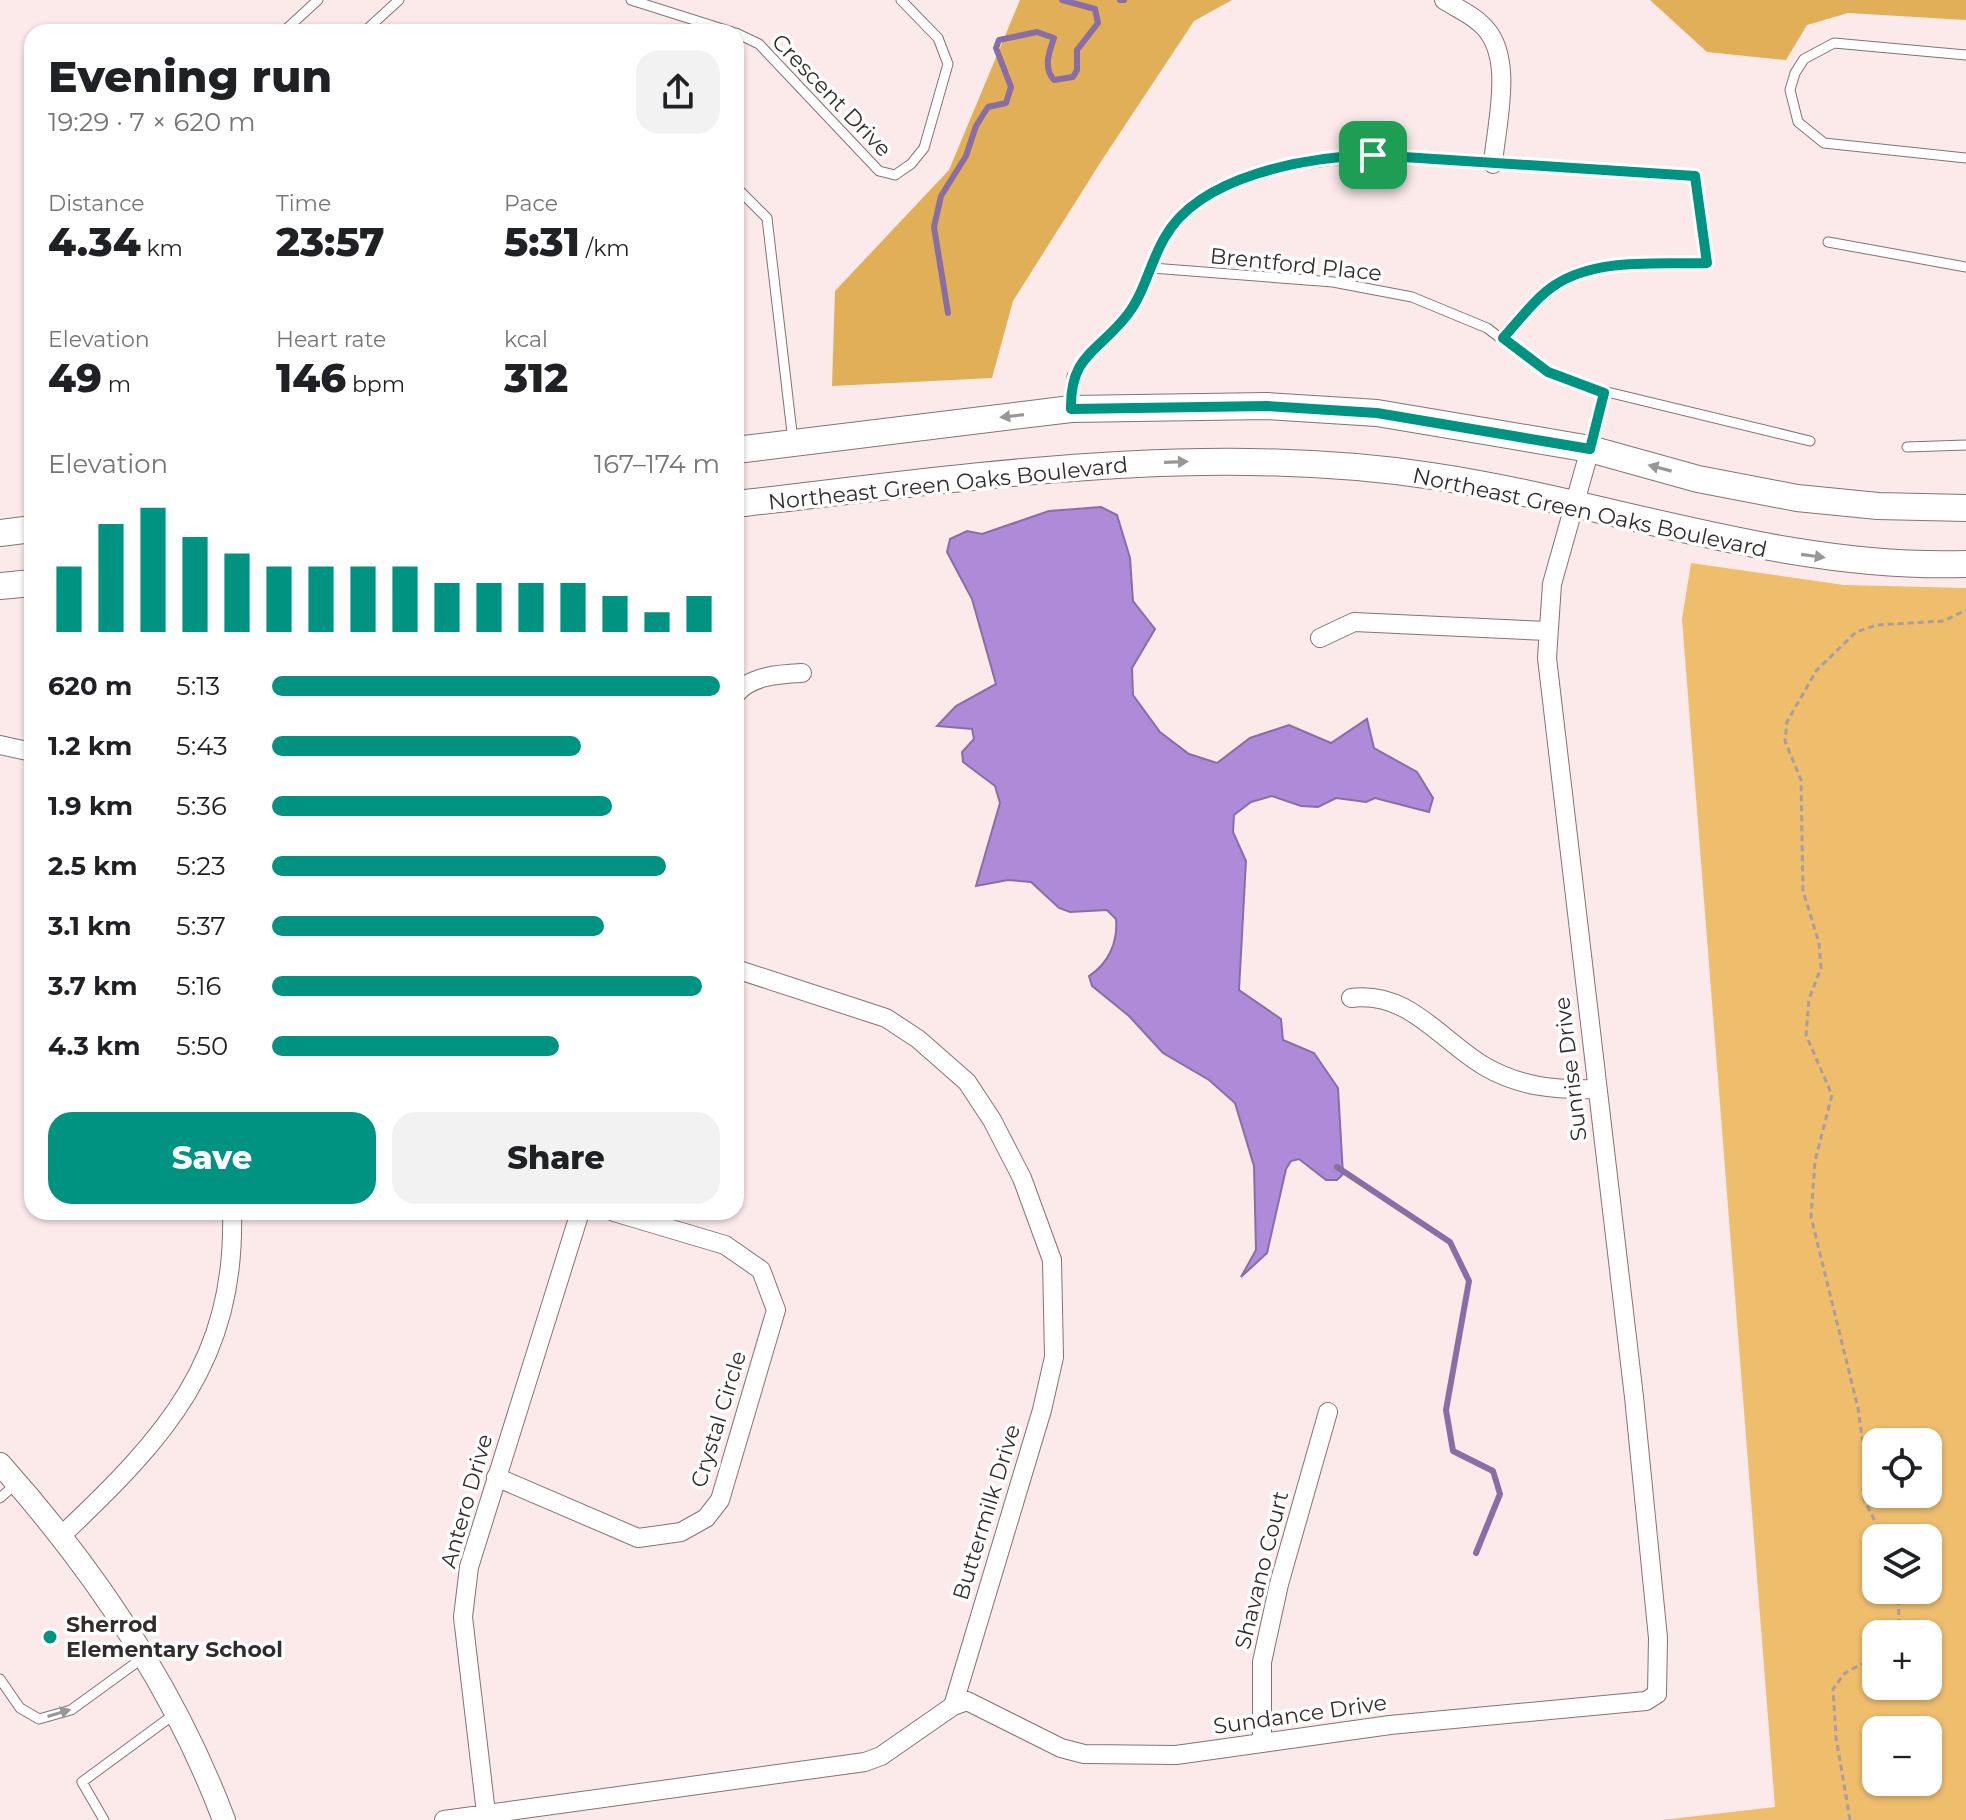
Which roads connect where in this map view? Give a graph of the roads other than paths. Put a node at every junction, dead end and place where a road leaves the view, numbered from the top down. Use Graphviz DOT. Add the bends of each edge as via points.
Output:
graph roads {
  1 [pos="318,0"];
  2 [pos="399,0"];
  3 [pos="631,0"];
  4 [pos="901,0"];
  5 [pos="1444,0"];
  6 [pos="292,24"];
  7 [pos="373,24"];
  8 [pos="706,24"];
  9 [pos="744,37"];
  10 [pos="1966,55"];
  11 [pos="1966,158"];
  12 [pos="1493,164"];
  13 [pos="744,195"];
  14 [pos="1828,242"];
  15 [pos="1966,267"];
  16 [pos="1152,268"];
  17 [pos="1503,338"];
  18 [pos="1604,393"];
  19 [pos="1071,409"];
  20 [pos="1810,441"];
  21 [pos="793,443"];
  22 [pos="1966,445"];
  23 [pos="1907,447"];
  24 [pos="744,449"];
  25 [pos="1590,449"];
  26 [pos="744,503"];
  27 [pos="1573,505"];
  28 [pos="1966,508"];
  29 [pos="24,530"];
  30 [pos="0,533"];
  31 [pos="1966,564"];
  32 [pos="24,584"];
  33 [pos="0,586"];
  34 [pos="1547,631"];
  35 [pos="1320,638"];
  36 [pos="802,673"];
  37 [pos="744,684"];
  38 [pos="0,745"];
  39 [pos="24,750"];
  40 [pos="744,972"];
  41 [pos="1351,998"];
  42 [pos="1596,1089"];
  43 [pos="232,1220"];
  44 [pos="577,1220"];
  45 [pos="641,1220"];
  46 [pos="1328,1412"];
  47 [pos="0,1464"];
  48 [pos="496,1477"];
  49 [pos="8,1490"];
  50 [pos="62,1535"];
  51 [pos="144,1657"];
  52 [pos="0,1679"];
  53 [pos="1658,1688"];
  54 [pos="953,1706"];
  55 [pos="176,1713"];
  56 [pos="1262,1743"];
  57 [pos="486,1813"];
  58 [pos="104,1820"];
  59 [pos="224,1820"];
  60 [pos="444,1820"];
  1 -- 6 [label="lane"];
  2 -- 7 [label="lane"];
  3 -- 8 [label="lane, Crescent Drive"];
  4 -- 9 [label="lane, Crescent Drive" via="938,38 948,64 924,148 895,175 879,171 759,44"];
  5 -- 12 [label="street" via="1482,24 1496,43 1500,67"];
  10 -- 11 [label="lane" via="1834,43 1804,59 1790,90 1798,122 1824,143"];
  12 -- 16 [label="lane" via="1353,155 1260,175 1197,201 1165,237"];
  12 -- 17 [label="lane" via="1695,176 1707,263 1616,266 1580,273 1553,286"];
  13 -- 21 [label="lane" via="767,218"];
  14 -- 15 [label="lane"];
  16 -- 17 [label="lane, Brentford Place" via="1333,282 1390,292 1453,311"];
  16 -- 19 [label="lane" via="1131,309 1072,376"];
  17 -- 18 [label="lane, Brentford Place" via="1548,372"];
  18 -- 20 [label="lane, Brentford Place"];
  18 -- 25 [label="lane"];
  19 -- 21 [label="main road, one-way"];
  19 -- 25 [label="main road" via="1267,406 1377,413"];
  21 -- 24 [label="main road"];
  22 -- 23 [label="lane"];
  25 -- 27 [label="street, Sunrise Drive"];
  28 -- 25 [label="main road, one-way" via="1797,498 1698,479"];
  26 -- 27 [label="main road, Northeast Green Oaks Boulevard, one-way" via="1068,467 1188,462 1432,476"];
  27 -- 31 [label="main road, Northeast Green Oaks Boulevard, one-way" via="1812,556"];
  27 -- 34 [label="street, Sunrise Drive" via="1552,584"];
  29 -- 30 [label="main road"];
  32 -- 33 [label="main road"];
  34 -- 35 [label="street" via="1354,622"];
  34 -- 42 [label="street, Sunrise Drive"];
  36 -- 37 [label="street"];
  38 -- 39 [label="street"];
  40 -- 54 [label="street, Buttermilk Drive" via="886,1018 967,1082 1022,1178 1052,1260 1054,1357"];
  41 -- 42 [label="street" via="1398,1003 1482,1065 1513,1080 1551,1090"];
  42 -- 53 [label="street, Sunrise Drive" via="1634,1397 1658,1638"];
  43 -- 50 [label="street" via="233,1260 221,1324 190,1390 164,1432"];
  44 -- 48 [label="street, Antero Drive"];
  45 -- 48 [label="street, Crystal Circle" via="725,1245 767,1277 776,1310 720,1500 706,1518 681,1532 638,1538"];
  46 -- 56 [label="street, Shavano Court" via="1262,1662"];
  47 -- 49 [label="street"];
  48 -- 57 [label="street, Antero Drive" via="469,1567 463,1617"];
  49 -- 50 [label="street"];
  50 -- 51 [label="street"];
  52 -- 51 [label="lane, one-way" via="20,1708 39,1719 71,1710"];
  51 -- 55 [label="street"];
  53 -- 56 [label="street, Sundance Drive" via="1646,1701"];
  54 -- 56 [label="street, Sundance Drive" via="967,1701 1024,1732 1084,1754 1176,1755"];
  54 -- 57 [label="street" via="865,1762"];
  55 -- 58 [label="lane" via="82,1782"];
  55 -- 59 [label="street"];
  57 -- 60 [label="street"];
}
